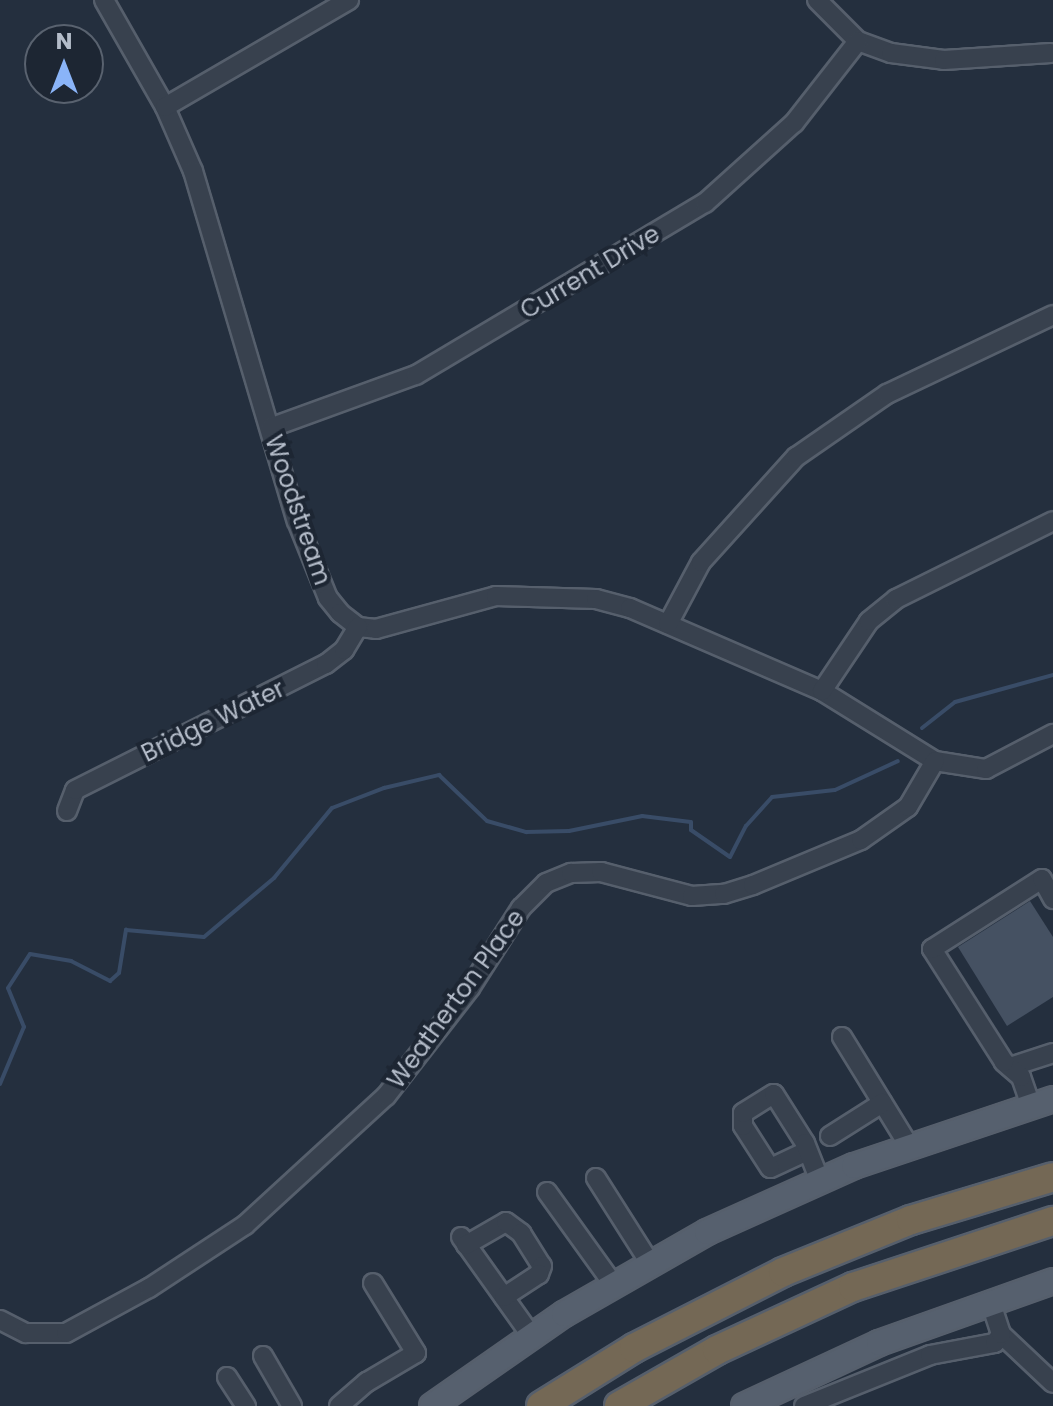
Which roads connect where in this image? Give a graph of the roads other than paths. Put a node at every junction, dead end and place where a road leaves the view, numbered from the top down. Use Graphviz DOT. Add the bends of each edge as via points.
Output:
graph roads {
  1 [pos="104,0"];
  2 [pos="349,0"];
  3 [pos="817,0"];
  4 [pos="858,41"];
  5 [pos="1051,53"];
  6 [pos="165,107"];
  7 [pos="1053,315"];
  8 [pos="270,428"];
  9 [pos="1053,521"];
  10 [pos="668,624"];
  11 [pos="358,627"];
  12 [pos="822,691"];
  13 [pos="1053,734"];
  14 [pos="935,761"];
  15 [pos="67,811"];
  16 [pos="1053,899"];
  17 [pos="842,1037"];
  18 [pos="1053,1053"];
  19 [pos="1010,1067"];
  20 [pos="1042,1102"];
  21 [pos="882,1103"];
  22 [pos="830,1136"];
  23 [pos="909,1146"];
  24 [pos="805,1152"];
  25 [pos="1053,1177"];
  26 [pos="596,1178"];
  27 [pos="820,1181"];
  28 [pos="547,1192"];
  29 [pos="1053,1221"];
  30 [pos="650,1263"];
  31 [pos="1053,1281"];
  32 [pos="373,1283"];
  33 [pos="613,1284"];
  34 [pos="504,1297"];
  35 [pos="990,1301"];
  36 [pos="0,1320"];
  37 [pos="1001,1334"];
  38 [pos="531,1335"];
  39 [pos="263,1356"];
  40 [pos="227,1377"];
  41 [pos="1053,1383"];
  42 [pos="246,1406"];
  43 [pos="292,1406"];
  44 [pos="339,1406"];
  45 [pos="432,1406"];
  46 [pos="541,1406"];
  47 [pos="619,1406"];
  48 [pos="744,1406"];
  49 [pos="804,1406"];
  1 -- 6 [label="street, Woodstream"];
  2 -- 6 [label="street"];
  3 -- 4 [label="street"];
  4 -- 5 [label="street" via="891,53 944,60"];
  4 -- 8 [label="street, Current Drive" via="794,123 705,203 416,375"];
  6 -- 8 [label="street, Woodstream" via="226,271"];
  7 -- 10 [label="street" via="887,394 796,457 701,562"];
  8 -- 11 [label="street, Woodstream" via="313,565 328,598"];
  9 -- 12 [label="street" via="896,599 869,621"];
  10 -- 11 [label="street" via="596,599 526,594 460,604 394,628"];
  10 -- 12 [label="street"];
  11 -- 15 [label="street, Bridge Water" via="344,650 326,664 75,790"];
  12 -- 14 [label="street"];
  13 -- 14 [label="street" via="986,769"];
  14 -- 36 [label="street, Weatherton Place" via="908,807 861,840 753,885 692,896 601,872 571,873 546,883 521,908 470,988 386,1096 245,1225 172,1274 66,1333 26,1333"];
  16 -- 19 [label="street" via="1042,879 932,949"];
  17 -- 21 [label="street"];
  18 -- 19 [label="street"];
  19 -- 20 [label="street"];
  20 -- 23 [label="main road"];
  21 -- 22 [label="street"];
  21 -- 23 [label="street"];
  23 -- 27 [label="main road"];
  24 -- 27 [label="street"];
  25 -- 46 [label="highway" via="911,1220 783,1272 634,1348"];
  26 -- 30 [label="street"];
  27 -- 30 [label="main road"];
  28 -- 33 [label="street"];
  29 -- 47 [label="highway" via="853,1287 717,1350"];
  30 -- 33 [label="main road"];
  31 -- 35 [label="main road"];
  32 -- 44 [label="street" via="416,1353"];
  33 -- 38 [label="main road"];
  34 -- 34 [label="street" via="463,1240 506,1222 521,1233 542,1266 539,1274"];
  34 -- 38 [label="street"];
  35 -- 37 [label="street"];
  35 -- 48 [label="main road" via="879,1343"];
  37 -- 41 [label="street"];
  37 -- 49 [label="street" via="995,1343 930,1355"];
  38 -- 45 [label="main road"];
  39 -- 43 [label="street"];
  40 -- 42 [label="street"];
}
